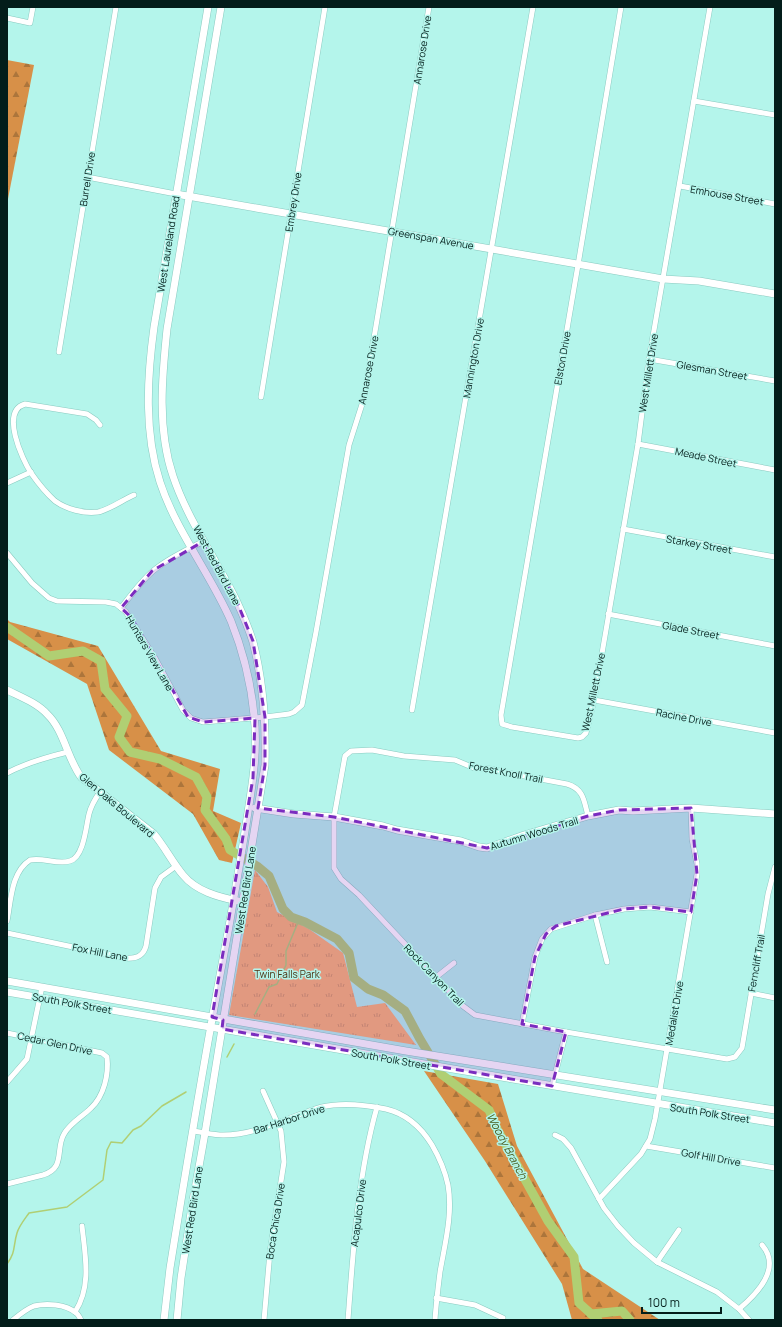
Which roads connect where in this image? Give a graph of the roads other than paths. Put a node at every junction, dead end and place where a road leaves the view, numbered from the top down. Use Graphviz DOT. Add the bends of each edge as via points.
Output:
graph roads {
  1 [pos="33,7"];
  2 [pos="116,7"];
  3 [pos="208,7"];
  4 [pos="221,7"];
  5 [pos="325,7"];
  6 [pos="429,7"];
  7 [pos="533,7"];
  8 [pos="621,7"];
  9 [pos="710,7"];
  10 [pos="7,18"];
  11 [pos="694,101"];
  12 [pos="775,115"];
  13 [pos="87,176"];
  14 [pos="680,186"];
  15 [pos="176,194"];
  16 [pos="190,197"];
  17 [pos="775,204"];
  18 [pos="291,214"];
  19 [pos="391,231"];
  20 [pos="492,249"];
  21 [pos="578,265"];
  22 [pos="663,279"];
  23 [pos="775,294"];
  24 [pos="154,327"];
  25 [pos="167,329"];
  26 [pos="59,352"];
  27 [pos="649,359"];
  28 [pos="775,381"];
  29 [pos="261,397"];
  30 [pos="100,425"];
  31 [pos="638,444"];
  32 [pos="775,470"];
  33 [pos="30,472"];
  34 [pos="173,476"];
  35 [pos="160,481"];
  36 [pos="7,483"];
  37 [pos="134,495"];
  38 [pos="623,529"];
  39 [pos="204,541"];
  40 [pos="192,547"];
  41 [pos="7,553"];
  42 [pos="775,557"];
  43 [pos="121,608"];
  44 [pos="608,614"];
  45 [pos="775,646"];
  46 [pos="7,690"];
  47 [pos="594,700"];
  48 [pos="412,710"];
  49 [pos="265,717"];
  50 [pos="255,718"];
  51 [pos="775,733"];
  52 [pos="582,737"];
  53 [pos="68,752"];
  54 [pos="343,767"];
  55 [pos="7,774"];
  56 [pos="100,792"];
  57 [pos="249,807"];
  58 [pos="258,808"];
  59 [pos="691,808"];
  60 [pos="775,814"];
  61 [pos="588,816"];
  62 [pos="334,817"];
  63 [pos="176,866"];
  64 [pos="775,867"];
  65 [pos="234,900"];
  66 [pos="243,902"];
  67 [pos="691,912"];
  68 [pos="595,915"];
  69 [pos="7,921"];
  70 [pos="7,933"];
  71 [pos="607,962"];
  72 [pos="454,963"];
  73 [pos="436,978"];
  74 [pos="7,981"];
  75 [pos="42,987"];
  76 [pos="7,992"];
  77 [pos="751,993"];
  78 [pos="40,998"];
  79 [pos="775,998"];
  80 [pos="212,1017"];
  81 [pos="223,1020"];
  82 [pos="522,1024"];
  83 [pos="211,1028"];
  84 [pos="222,1029"];
  85 [pos="566,1032"];
  86 [pos="7,1033"];
  87 [pos="32,1037"];
  88 [pos="668,1049"];
  89 [pos="734,1057"];
  90 [pos="554,1074"];
  91 [pos="7,1082"];
  92 [pos="552,1086"];
  93 [pos="263,1091"];
  94 [pos="660,1092"];
  95 [pos="658,1104"];
  96 [pos="377,1107"];
  97 [pos="775,1110"];
  98 [pos="278,1123"];
  99 [pos="775,1123"];
  100 [pos="193,1131"];
  101 [pos="206,1133"];
  102 [pos="555,1135"];
  103 [pos="646,1146"];
  104 [pos="775,1168"];
  105 [pos="7,1184"];
  106 [pos="599,1199"];
  107 [pos="82,1226"];
  108 [pos="679,1230"];
  109 [pos="762,1245"];
  110 [pos="657,1262"];
  111 [pos="436,1298"];
  112 [pos="739,1309"];
  113 [pos="75,1312"];
  114 [pos="504,1318"];
  115 [pos="13,1320"];
  116 [pos="81,1320"];
  117 [pos="164,1320"];
  118 [pos="177,1320"];
  119 [pos="264,1320"];
  120 [pos="348,1320"];
  121 [pos="435,1320"];
  122 [pos="749,1320"];
  1 -- 10 [label="street" via="30,22"];
  2 -- 13 [label="street, Burrell Drive"];
  3 -- 15 [label="main road, West Laureland Road"];
  4 -- 16 [label="main road, West Laureland Road"];
  5 -- 18 [label="street, Embrey Drive"];
  6 -- 19 [label="street, Annarose Drive"];
  7 -- 20 [label="street, Mannington Drive"];
  8 -- 21 [label="street, Elston Drive"];
  9 -- 11 [label="street, West Millett Drive"];
  11 -- 12 [label="street"];
  11 -- 14 [label="street, West Millett Drive"];
  13 -- 15 [label="street, Greenspan Avenue"];
  13 -- 26 [label="street, Burrell Drive"];
  14 -- 17 [label="street, Emhouse Street"];
  14 -- 22 [label="street, West Millett Drive"];
  15 -- 16 [label="main road, Greenspan Avenue"];
  15 -- 24 [label="main road, West Laureland Road"];
  16 -- 18 [label="main road, Greenspan Avenue"];
  16 -- 25 [label="main road, West Laureland Road"];
  18 -- 19 [label="main road, Greenspan Avenue"];
  18 -- 29 [label="street, Embrey Drive"];
  19 -- 20 [label="main road, Greenspan Avenue"];
  19 -- 49 [label="street, Annarose Drive" via="364,398 348,445 302,705 289,714"];
  20 -- 21 [label="main road, Greenspan Avenue"];
  20 -- 48 [label="street, Mannington Drive"];
  21 -- 22 [label="main road, Greenspan Avenue"];
  21 -- 52 [label="street, Elston Drive" via="501,720 502,724 506,725"];
  22 -- 23 [label="main road, Greenspan Avenue"];
  22 -- 27 [label="street, West Millett Drive"];
  24 -- 25 [label="main road"];
  24 -- 35 [label="main road, West Laureland Road" via="149,376 149,414 152,447"];
  25 -- 34 [label="main road, West Laureland Road" via="163,428"];
  27 -- 28 [label="street, Glesman Street"];
  27 -- 31 [label="street, West Millett Drive"];
  30 -- 33 [label="street" via="87,414 31,404 21,405 14,415 12,425"];
  31 -- 32 [label="street, Meade Street"];
  31 -- 38 [label="street, West Millett Drive"];
  33 -- 36 [label="street"];
  33 -- 37 [label="street" via="55,500 76,511 99,512"];
  34 -- 35 [label="main road"];
  34 -- 39 [label="main road, West Red Bird Lane"];
  35 -- 40 [label="main road, West Red Bird Lane" via="174,515"];
  38 -- 42 [label="street, Starkey Street"];
  38 -- 44 [label="street, West Millett Drive"];
  39 -- 40 [label="street"];
  39 -- 49 [label="main road, West Red Bird Lane" via="237,602 253,641"];
  40 -- 43 [label="street" via="152,571"];
  40 -- 50 [label="main road, West Red Bird Lane" via="230,619 239,642 248,675"];
  41 -- 43 [label="street, Hunters View Lane" via="32,583 49,598 57,601 106,602"];
  43 -- 50 [label="street, Hunters View Lane" via="131,617 188,717 203,722"];
  44 -- 45 [label="street, Glade Street"];
  44 -- 47 [label="street, West Millett Drive"];
  46 -- 53 [label="main road, Glen Oaks Boulevard" via="47,714 55,723"];
  47 -- 51 [label="street, Racine Drive"];
  47 -- 52 [label="street, West Millett Drive" via="586,733"];
  49 -- 50 [label="street, Annarose Drive"];
  49 -- 58 [label="main road, West Red Bird Lane" via="265,765"];
  50 -- 57 [label="main road, West Red Bird Lane" via="255,761"];
  53 -- 55 [label="street" via="34,761"];
  53 -- 56 [label="main road, Glen Oaks Boulevard" via="81,777"];
  54 -- 61 [label="street, Forest Knoll Trail" via="346,756 357,750 455,760 474,768 492,769 574,786 581,793"];
  54 -- 62 [label="street, Rock Canyon Trail"];
  56 -- 63 [label="main road, Glen Oaks Boulevard" via="154,834"];
  56 -- 69 [label="street" via="90,810 83,842 76,857 65,862 30,860 20,869"];
  57 -- 58 [label="main road, Autumn Woods Trail"];
  57 -- 65 [label="main road, West Red Bird Lane"];
  58 -- 62 [label="main road, Autumn Woods Trail"];
  58 -- 66 [label="main road, West Red Bird Lane"];
  59 -- 60 [label="main road, Autumn Woods Trail"];
  59 -- 61 [label="main road, Autumn Woods Trail" via="619,810"];
  59 -- 67 [label="street, Medalist Drive" via="696,864"];
  61 -- 62 [label="main road, Autumn Woods Trail" via="488,848"];
  62 -- 73 [label="street, Rock Canyon Trail" via="334,868 337,873"];
  63 -- 65 [label="main road, Glen Oaks Boulevard" via="185,878 199,888 210,894"];
  63 -- 70 [label="street, Fox Hill Lane" via="164,874 155,888 146,946 138,957 125,958"];
  64 -- 77 [label="street, Ferncliff Trail"];
  65 -- 66 [label="main road, Glen Oaks Boulevard"];
  65 -- 80 [label="main road, West Red Bird Lane"];
  66 -- 81 [label="main road, West Red Bird Lane"];
  67 -- 68 [label="street" via="650,907"];
  67 -- 88 [label="street, Medalist Drive"];
  68 -- 71 [label="street"];
  68 -- 82 [label="street" via="556,926 542,939 535,957"];
  72 -- 73 [label="street"];
  73 -- 82 [label="street, Rock Canyon Trail" via="475,1015"];
  74 -- 75 [label="main road, South Polk Street"];
  75 -- 78 [label="street"];
  75 -- 80 [label="main road, South Polk Street"];
  76 -- 78 [label="main road, South Polk Street"];
  77 -- 79 [label="street"];
  77 -- 89 [label="street, Ferncliff Trail" via="742,1048"];
  78 -- 83 [label="main road, South Polk Street"];
  78 -- 87 [label="street"];
  80 -- 81 [label="main road, South Polk Street"];
  80 -- 83 [label="main road, West Red Bird Lane"];
  81 -- 84 [label="main road, West Red Bird Lane"];
  81 -- 90 [label="main road, South Polk Street"];
  82 -- 85 [label="street, Rock Canyon Trail"];
  83 -- 84 [label="main road, South Polk Street"];
  83 -- 100 [label="main road, West Red Bird Lane"];
  84 -- 92 [label="main road, South Polk Street"];
  84 -- 101 [label="main road, West Red Bird Lane"];
  85 -- 88 [label="street, Rock Canyon Trail"];
  85 -- 90 [label="street"];
  86 -- 87 [label="street, Cedar Glen Drive"];
  87 -- 91 [label="street" via="27,1059"];
  87 -- 105 [label="street, Cedar Glen Drive" via="102,1053 107,1057 108,1064 105,1082 99,1099 65,1132 61,1141 60,1156 53,1170"];
  88 -- 89 [label="street, Rock Canyon Trail" via="727,1059"];
  88 -- 94 [label="street, Medalist Drive"];
  90 -- 92 [label="street"];
  90 -- 94 [label="main road, South Polk Street"];
  92 -- 95 [label="main road, South Polk Street"];
  93 -- 98 [label="street, Boca Chica Drive"];
  94 -- 95 [label="street, Medalist Drive"];
  94 -- 97 [label="main road, South Polk Street"];
  95 -- 99 [label="main road, South Polk Street"];
  95 -- 103 [label="street, Medalist Drive" via="653,1130"];
  96 -- 98 [label="street, Bar Harbor Drive" via="349,1104 324,1107"];
  96 -- 111 [label="street, Bar Harbor Drive" via="398,1113 417,1125 430,1141 445,1175 450,1210"];
  96 -- 120 [label="street, Acapulco Drive" via="359,1202"];
  98 -- 101 [label="street, Bar Harbor Drive" via="246,1132 223,1135"];
  98 -- 119 [label="street, Boca Chica Drive" via="283,1140 284,1162 270,1252"];
  100 -- 101 [label="street, Bar Harbor Drive"];
  100 -- 117 [label="main road, West Red Bird Lane"];
  101 -- 118 [label="main road, West Red Bird Lane" via="181,1278"];
  102 -- 106 [label="street" via="571,1148"];
  103 -- 104 [label="street, Golf Hill Drive"];
  103 -- 106 [label="street, Medalist Drive" via="636,1161"];
  106 -- 110 [label="street" via="622,1230"];
  107 -- 113 [label="street" via="86,1284 82,1300"];
  108 -- 110 [label="street"];
  109 -- 112 [label="street" via="770,1256 771,1268 762,1286"];
  110 -- 112 [label="street" via="717,1292"];
  111 -- 114 [label="street" via="475,1305"];
  111 -- 121 [label="street, Bar Harbor Drive"];
  112 -- 122 [label="street"];
  113 -- 115 [label="street" via="59,1306 34,1306"];
  113 -- 116 [label="street"];
}
